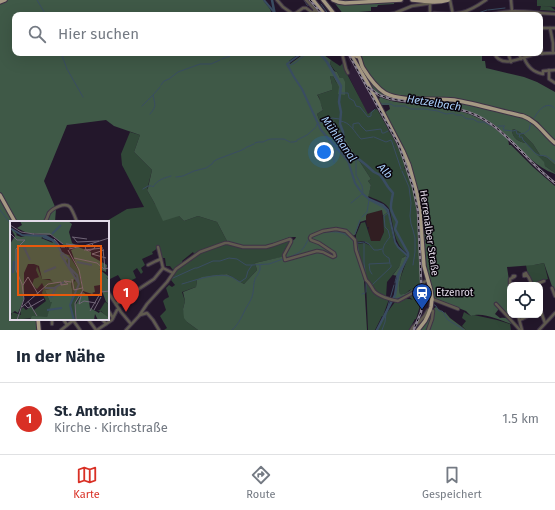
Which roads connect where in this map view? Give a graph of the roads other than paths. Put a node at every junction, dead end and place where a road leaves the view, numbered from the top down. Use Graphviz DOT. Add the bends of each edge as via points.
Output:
graph roads {
  1 [pos="4,0"];
  2 [pos="278,0"];
  3 [pos="306,0"];
  4 [pos="313,0"];
  5 [pos="323,0"];
  6 [pos="333,0"];
  7 [pos="393,0"];
  8 [pos="401,0"];
  9 [pos="412,0"];
  10 [pos="449,0"];
  11 [pos="486,0"];
  12 [pos="511,0"];
  13 [pos="0,2"];
  14 [pos="435,2"];
  15 [pos="430,4"];
  16 [pos="315,10"];
  17 [pos="512,11"];
  18 [pos="290,12"];
  19 [pos="297,12"];
  20 [pos="312,12"];
  21 [pos="323,12"];
  22 [pos="333,12"];
  23 [pos="397,12"];
  24 [pos="431,12"];
  25 [pos="452,12"];
  26 [pos="466,12"];
  27 [pos="500,12"];
  28 [pos="526,12"];
  29 [pos="543,13"];
  30 [pos="555,14"];
  31 [pos="543,28"];
  32 [pos="550,28"];
  33 [pos="555,28"];
  34 [pos="554,53"];
  35 [pos="543,54"];
  36 [pos="343,56"];
  37 [pos="496,56"];
  38 [pos="509,56"];
  39 [pos="527,56"];
  40 [pos="354,57"];
  41 [pos="523,58"];
  42 [pos="511,62"];
  43 [pos="549,70"];
  44 [pos="555,70"];
  45 [pos="348,72"];
  46 [pos="543,74"];
  47 [pos="549,74"];
  48 [pos="555,83"];
  49 [pos="555,143"];
  50 [pos="0,195"];
  51 [pos="14,221"];
  52 [pos="46,221"];
  53 [pos="77,221"];
  54 [pos="158,247"];
  55 [pos="161,259"];
  56 [pos="148,265"];
  57 [pos="163,268"];
  58 [pos="173,273"];
  59 [pos="527,275"];
  60 [pos="512,278"];
  61 [pos="428,280"];
  62 [pos="510,282"];
  63 [pos="531,282"];
  64 [pos="552,288"];
  65 [pos="109,294"];
  66 [pos="555,296"];
  67 [pos="432,299"];
  68 [pos="116,304"];
  69 [pos="496,304"];
  70 [pos="119,309"];
  71 [pos="458,309"];
  72 [pos="109,312"];
  73 [pos="432,312"];
  74 [pos="555,313"];
  75 [pos="140,315"];
  76 [pos="113,318"];
  77 [pos="524,318"];
  78 [pos="543,318"];
  79 [pos="38,320"];
  80 [pos="52,320"];
  81 [pos="64,320"];
  82 [pos="74,320"];
  83 [pos="89,320"];
  84 [pos="103,320"];
  85 [pos="520,320"];
  86 [pos="52,324"];
  87 [pos="106,324"];
  88 [pos="131,324"];
  89 [pos="545,324"];
  90 [pos="67,325"];
  91 [pos="512,325"];
  92 [pos="63,329"];
  93 [pos="39,330"];
  94 [pos="80,330"];
  95 [pos="96,330"];
  96 [pos="126,330"];
  97 [pos="158,330"];
  98 [pos="412,330"];
  99 [pos="418,330"];
  100 [pos="428,330"];
  101 [pos="521,330"];
  102 [pos="539,330"];
  1 -- 13 [label="main road"];
  2 -- 18 [label="street"];
  3 -- 16 [label="street"];
  4 -- 21 [label="main road"];
  5 -- 22 [label="main road"];
  6 -- 7 [label="main road" via="341,3"];
  7 -- 8 [label="main road"];
  9 -- 14 [label="main road"];
  10 -- 14 [label="main road"];
  10 -- 25 [label="street"];
  11 -- 26 [label="street"];
  12 -- 17 [label="street"];
  14 -- 15 [label="street"];
  15 -- 23 [label="street" via="412,6"];
  15 -- 24 [label="street"];
  17 -- 27 [label="street"];
  17 -- 28 [label="street"];
  19 -- 20 [label="street" via="306,8"];
  29 -- 30 [label="street"];
  31 -- 32 [label="street"];
  32 -- 33 [label="street"];
  32 -- 34 [label="street"];
  34 -- 35 [label="street"];
  36 -- 45 [label="street"];
  37 -- 42 [label="street" via="505,62"];
  38 -- 42 [label="street"];
  39 -- 41 [label="street"];
  40 -- 49 [label="main road" via="377,86 391,96 454,100 523,116 536,122"];
  40 -- 61 [label="main road, Herrenalber Straße" via="409,165 419,205 423,261"];
  41 -- 42 [label="street"];
  41 -- 46 [label="street" via="530,68"];
  43 -- 44 [label="street"];
  43 -- 46 [label="street" via="543,71"];
  43 -- 47 [label="street"];
  46 -- 47 [label="street"];
  47 -- 48 [label="street" via="549,79"];
  50 -- 51 [label="main road"];
  52 -- 53 [label="street" via="52,210 64,205 70,206"];
  54 -- 55 [label="street"];
  55 -- 56 [label="street"];
  55 -- 57 [label="street"];
  57 -- 58 [label="street"];
  57 -- 68 [label="street" via="154,279"];
  58 -- 61 [label="street" via="187,260 220,244 254,247 273,245 291,239 284,258 287,260 317,252 333,257 334,253 310,238 323,231 336,229 344,230 353,237 366,280 378,295 398,301 421,288"];
  58 -- 75 [label="street"];
  59 -- 63 [label="street"];
  60 -- 62 [label="street"];
  61 -- 67 [label="main road, Herrenalber Straße"];
  64 -- 66 [label="street"];
  65 -- 68 [label="street"];
  67 -- 71 [label="street"];
  67 -- 73 [label="main road, Herrenalber Straße"];
  68 -- 70 [label="street"];
  69 -- 101 [label="street"];
  70 -- 76 [label="street"];
  70 -- 88 [label="street"];
  72 -- 76 [label="street"];
  73 -- 98 [label="street" via="428,310"];
  73 -- 99 [label="main road, Herrenalber Straße"];
  73 -- 100 [label="street"];
  74 -- 89 [label="street"];
  75 -- 88 [label="street"];
  75 -- 97 [label="street" via="147,313"];
  76 -- 87 [label="street"];
  77 -- 85 [label="street"];
  78 -- 89 [label="street"];
  79 -- 93 [label="main road"];
  80 -- 86 [label="street"];
  81 -- 90 [label="street"];
  82 -- 90 [label="street"];
  82 -- 94 [label="street"];
  83 -- 95 [label="street"];
  84 -- 87 [label="street"];
  85 -- 101 [label="street"];
  87 -- 95 [label="street"];
  88 -- 96 [label="street"];
  89 -- 102 [label="street"];
  90 -- 92 [label="street"];
  91 -- 101 [label="street"];
}
